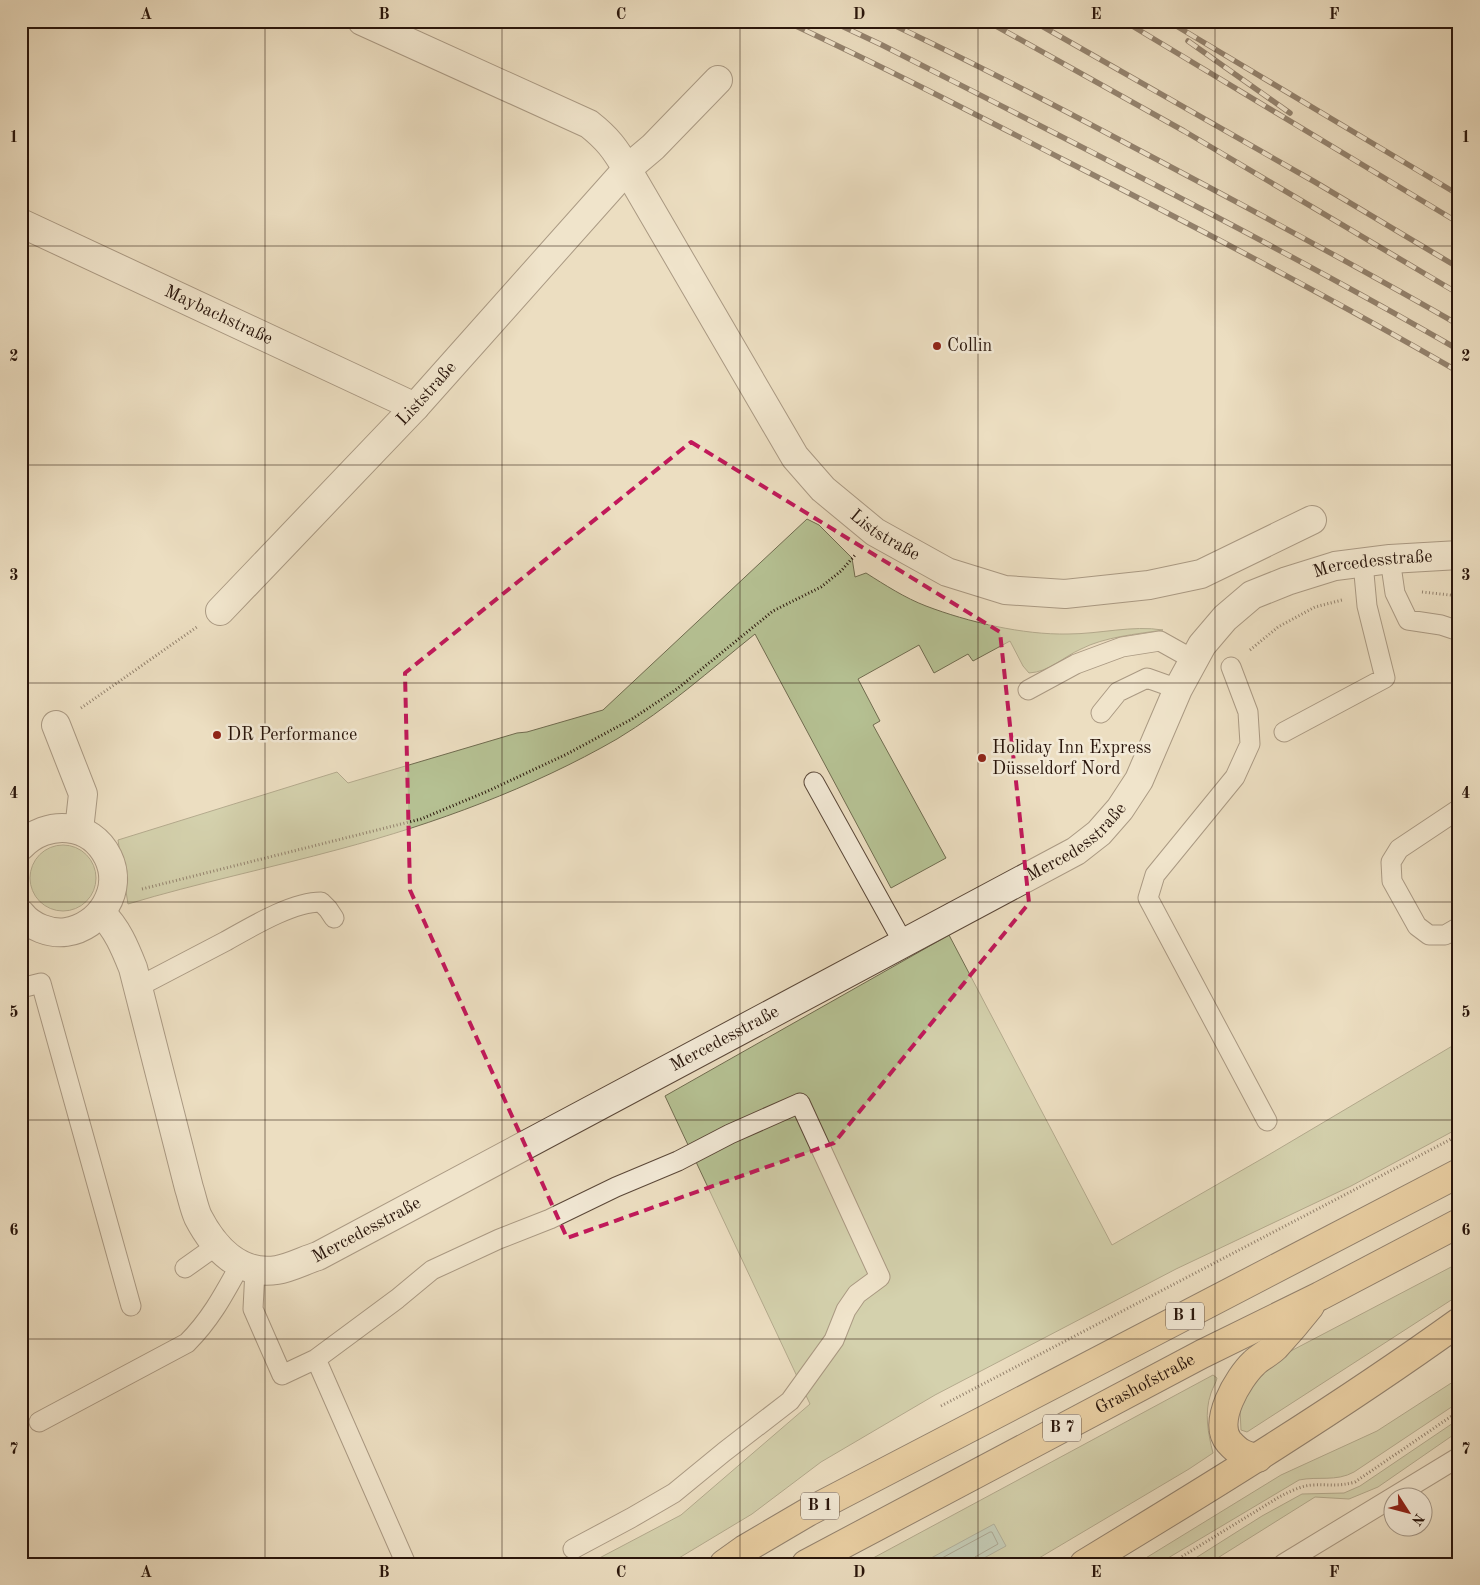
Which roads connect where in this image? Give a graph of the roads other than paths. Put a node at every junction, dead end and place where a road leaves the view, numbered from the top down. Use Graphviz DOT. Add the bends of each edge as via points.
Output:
graph roads {
  1 [pos="362,21"];
  2 [pos="718,80"];
  3 [pos="627,169"];
  4 [pos="21,223"];
  5 [pos="415,406"];
  6 [pos="1312,520"];
  7 [pos="1459,555"];
  8 [pos="1390,559"];
  9 [pos="1363,562"];
  10 [pos="220,611"];
  11 [pos="1459,631"];
  12 [pos="1194,660"];
  13 [pos="1231,667"];
  14 [pos="1178,689"];
  15 [pos="1028,690"];
  16 [pos="1101,713"];
  17 [pos="56,725"];
  18 [pos="1284,732"];
  19 [pos="814,782"];
  20 [pos="1459,809"];
  21 [pos="79,830"];
  22 [pos="23,842"];
  23 [pos="106,905"];
  24 [pos="21,914"];
  25 [pos="334,918"];
  26 [pos="1459,927"];
  27 [pos="21,928"];
  28 [pos="49,931"];
  29 [pos="904,944"];
  30 [pos="138,987"];
  31 [pos="21,988"];
  32 [pos="1267,1121"];
  33 [pos="1459,1173"];
  34 [pos="1459,1223"];
  35 [pos="216,1246"];
  36 [pos="248,1267"];
  37 [pos="184,1268"];
  38 [pos="1320,1296"];
  39 [pos="131,1306"];
  40 [pos="1459,1322"];
  41 [pos="316,1359"];
  42 [pos="39,1422"];
  43 [pos="1459,1457"];
  44 [pos="1258,1458"];
  45 [pos="572,1549"];
  46 [pos="406,1564"];
  47 [pos="724,1564"];
  48 [pos="806,1564"];
  49 [pos="1084,1564"];
  50 [pos="1283,1564"];
  1 -- 3 [label="street, Liststraße" via="589,124 605,136"];
  2 -- 3 [label="street, Liststraße"];
  3 -- 5 [label="street, Liststraße"];
  3 -- 6 [label="street, Liststraße" via="795,457 823,490 870,528 947,572 1005,590 1065,594 1148,585 1201,574"];
  4 -- 5 [label="street, Maybachstraße"];
  5 -- 10 [label="street, Liststraße"];
  7 -- 8 [label="street, Mercedesstraße"];
  8 -- 9 [label="street, Mercedesstraße"];
  8 -- 11 [label="lane" via="1395,593 1408,620"];
  9 -- 12 [label="street, Mercedesstraße" via="1335,566 1252,595 1225,618"];
  9 -- 18 [label="lane" via="1367,606 1385,678"];
  12 -- 14 [label="street, Mercedesstraße"];
  12 -- 15 [label="lane" via="1160,641 1122,647 1076,664"];
  13 -- 32 [label="lane" via="1248,712 1250,744 1235,778 1155,875 1148,898"];
  14 -- 16 [label="lane" via="1147,678 1118,692"];
  14 -- 29 [label="street, Mercedesstraße" via="1139,780 1099,833 1076,851"];
  17 -- 21 [label="street" via="84,794"];
  19 -- 29 [label="lane"];
  20 -- 26 [label="lane" via="1399,849 1390,862 1392,880 1417,926 1428,935 1444,935"];
  21 -- 22 [label="street" via="52,828"];
  21 -- 23 [label="street" via="101,846 108,857 113,883"];
  23 -- 28 [label="street" via="83,927"];
  23 -- 30 [label="street"];
  24 -- 28 [label="street"];
  25 -- 30 [label="lane" via="321,902 299,906 264,920"];
  27 -- 28 [label="street"];
  29 -- 36 [label="street, Mercedesstraße" via="318,1256 277,1270"];
  30 -- 35 [label="street" via="189,1188 198,1216"];
  31 -- 39 [label="lane" via="41,983"];
  33 -- 47 [label="main road, B 1" via="808,1512"];
  34 -- 38 [label="main road, Grashofstraße / B 7"];
  35 -- 36 [label="street"];
  35 -- 37 [label="lane"];
  36 -- 41 [label="lane" via="253,1309 282,1375"];
  36 -- 42 [label="lane" via="187,1343"];
  38 -- 44 [label="main road" via="1273,1348 1253,1364 1226,1409 1223,1424 1226,1439 1245,1456"];
  38 -- 48 [label="main road, Grashofstraße / B 7" via="1202,1354"];
  40 -- 44 [label="main road" via="1394,1369"];
  41 -- 45 [label="lane" via="432,1270 800,1103 880,1277 857,1294 846,1310 834,1340 790,1401 674,1493"];
  41 -- 46 [label="lane"];
  43 -- 50 [label="lane"];
  44 -- 49 [label="main road"];
}
